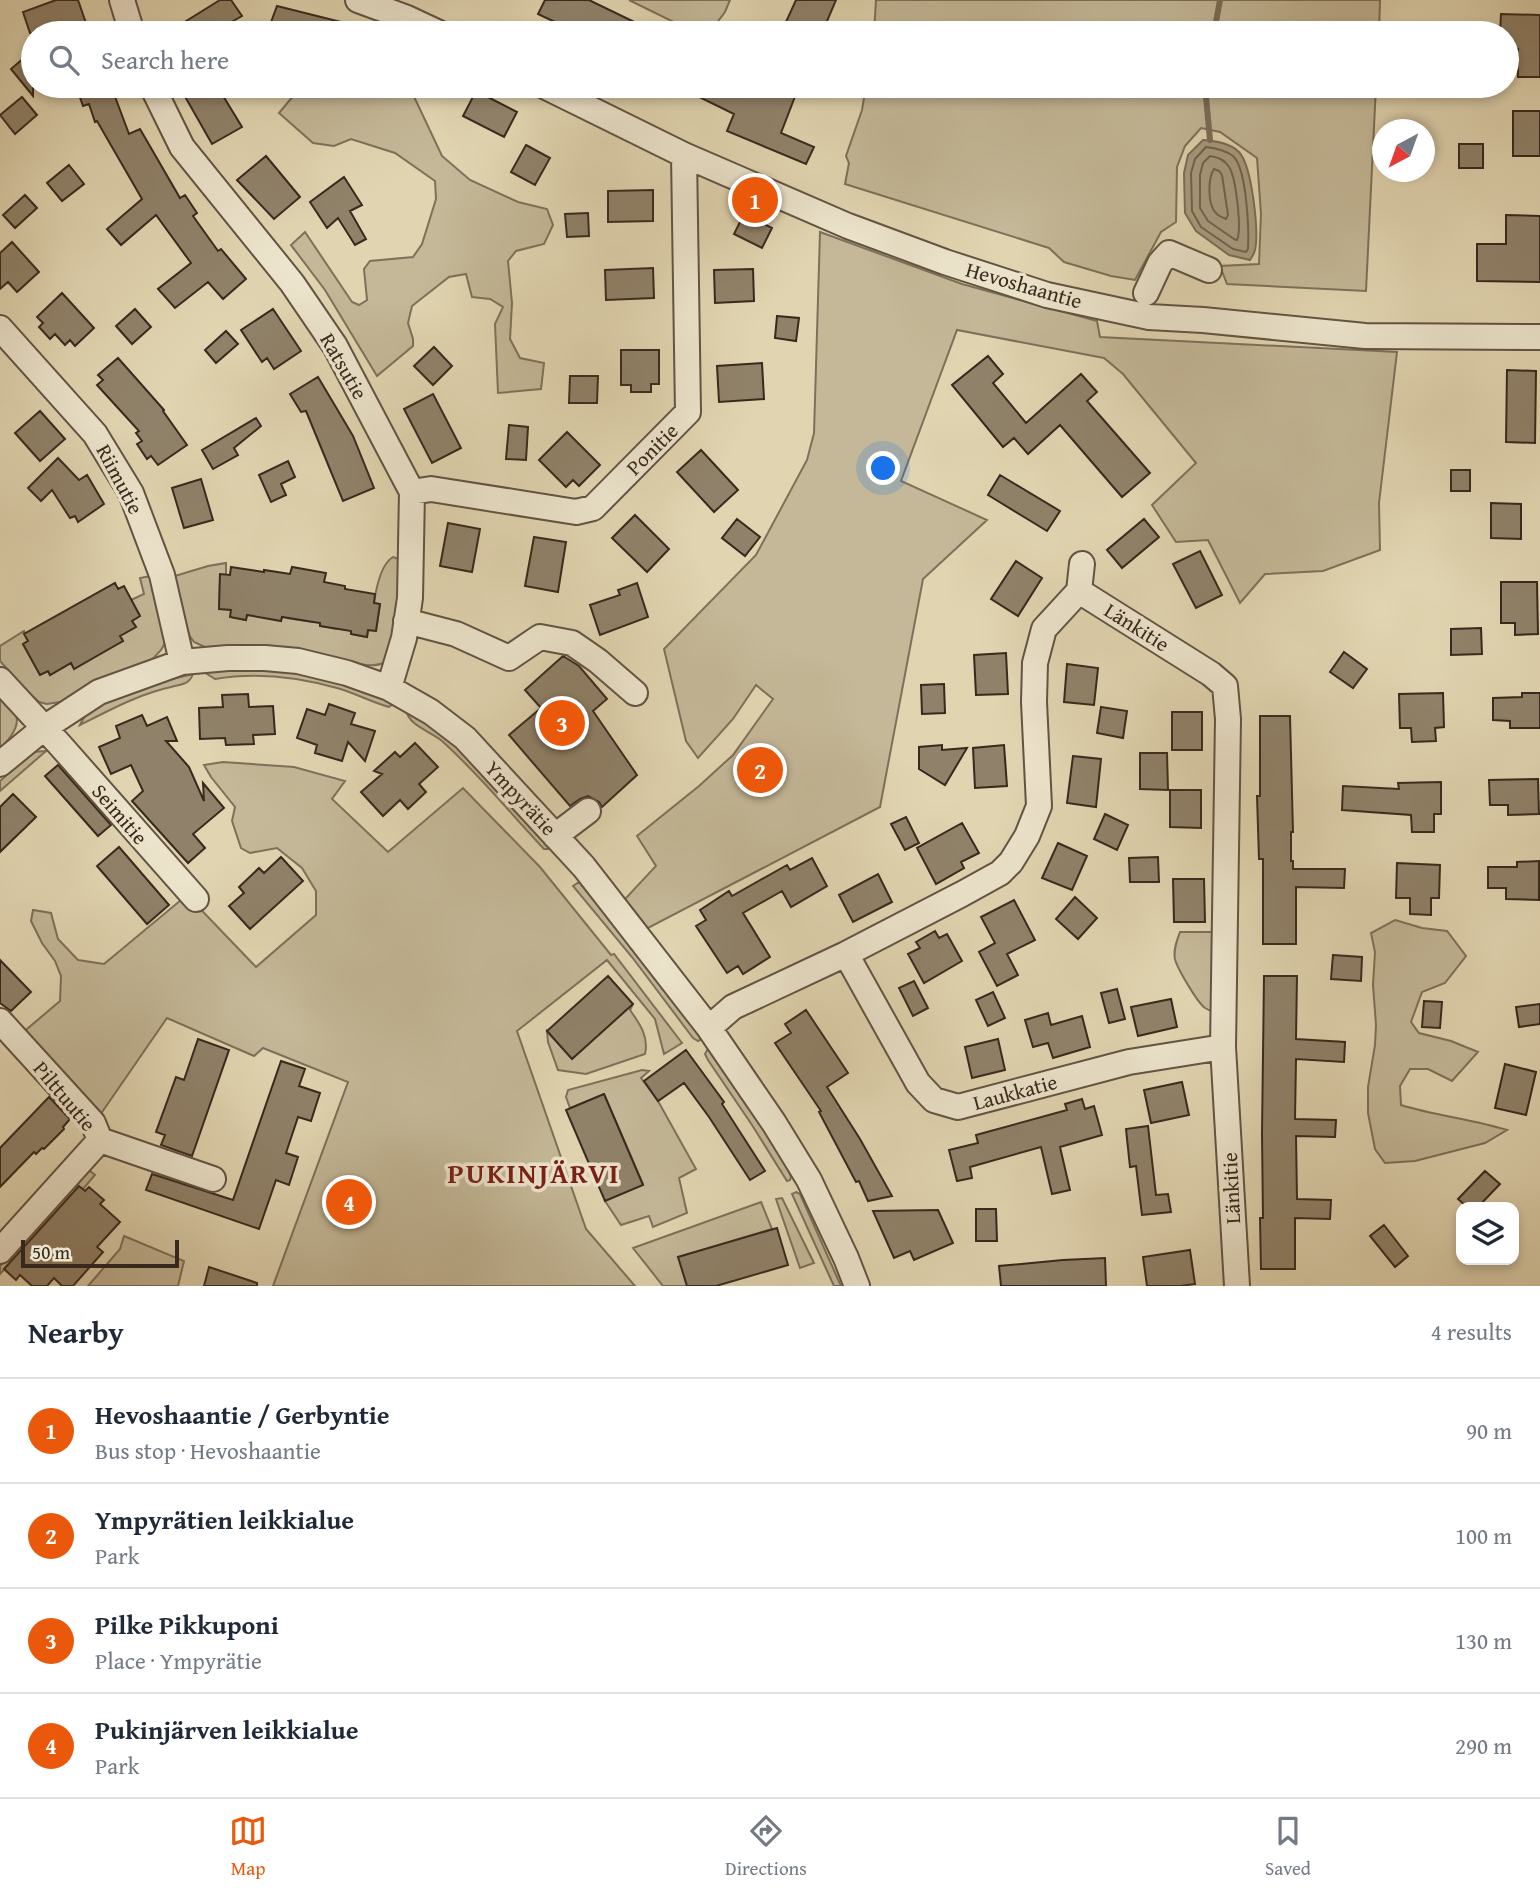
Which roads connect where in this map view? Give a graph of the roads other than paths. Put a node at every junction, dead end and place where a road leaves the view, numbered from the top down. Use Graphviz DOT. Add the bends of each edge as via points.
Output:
graph roads {
  1 [pos="122,0"];
  2 [pos="358,0"];
  3 [pos="128,21"];
  4 [pos="413,21"];
  5 [pos="158,98"];
  6 [pos="568,98"];
  7 [pos="684,155"];
  8 [pos="1209,270"];
  9 [pos="1146,293"];
  10 [pos="0,328"];
  11 [pos="1540,337"];
  12 [pos="412,492"];
  13 [pos="1082,564"];
  14 [pos="1079,590"];
  15 [pos="406,621"];
  16 [pos="182,662"];
  17 [pos="0,680"];
  18 [pos="389,688"];
  19 [pos="635,693"];
  20 [pos="44,728"];
  21 [pos="0,764"];
  22 [pos="588,811"];
  23 [pos="555,836"];
  24 [pos="196,900"];
  25 [pos="846,954"];
  26 [pos="0,1021"];
  27 [pos="709,1028"];
  28 [pos="1223,1047"];
  29 [pos="100,1140"];
  30 [pos="213,1179"];
  31 [pos="0,1251"];
  32 [pos="857,1286"];
  33 [pos="1237,1286"];
  1 -- 3 [label="street"];
  2 -- 4 [label="street"];
  5 -- 12 [label="street, Ratsutie" via="182,148 292,283 335,346"];
  6 -- 7 [label="street, Hevoshaantie"];
  7 -- 11 [label="street, Hevoshaantie" via="848,226 1073,301 1149,317 1365,336"];
  7 -- 12 [label="street, Ponitie" via="688,412 593,508 576,512 431,489"];
  8 -- 9 [label="street" via="1169,253"];
  10 -- 16 [label="street, Riimutie" via="95,434 131,493 162,575"];
  12 -- 15 [label="street, Ratsutie"];
  13 -- 14 [label="street"];
  14 -- 25 [label="street" via="1044,629 1034,663 1039,806 1011,862 1000,873"];
  14 -- 28 [label="street, Länkitie" via="1224,686 1228,719"];
  15 -- 18 [label="street, Ratsutie"];
  15 -- 19 [label="street" via="456,634 509,658 540,637 572,643"];
  16 -- 18 [label="street, Ympyrätie" via="228,657 298,661"];
  16 -- 20 [label="street, Ympyrätie" via="99,692"];
  17 -- 20 [label="street, Seimitie"];
  18 -- 23 [label="street, Ympyrätie" via="465,738"];
  20 -- 21 [label="street, Ympyrätie"];
  20 -- 24 [label="street, Seimitie"];
  22 -- 23 [label="street"];
  23 -- 27 [label="street, Ympyrätie"];
  25 -- 27 [label="street" via="733,1007"];
  25 -- 28 [label="street, Laukkatie" via="918,1083 933,1100 958,1107 1129,1062"];
  26 -- 29 [label="street, Pilttuutie" via="93,1123"];
  27 -- 32 [label="street, Ympyrätie" via="809,1180"];
  28 -- 33 [label="street, Länkitie"];
  29 -- 30 [label="street"];
  29 -- 31 [label="street"];
}
